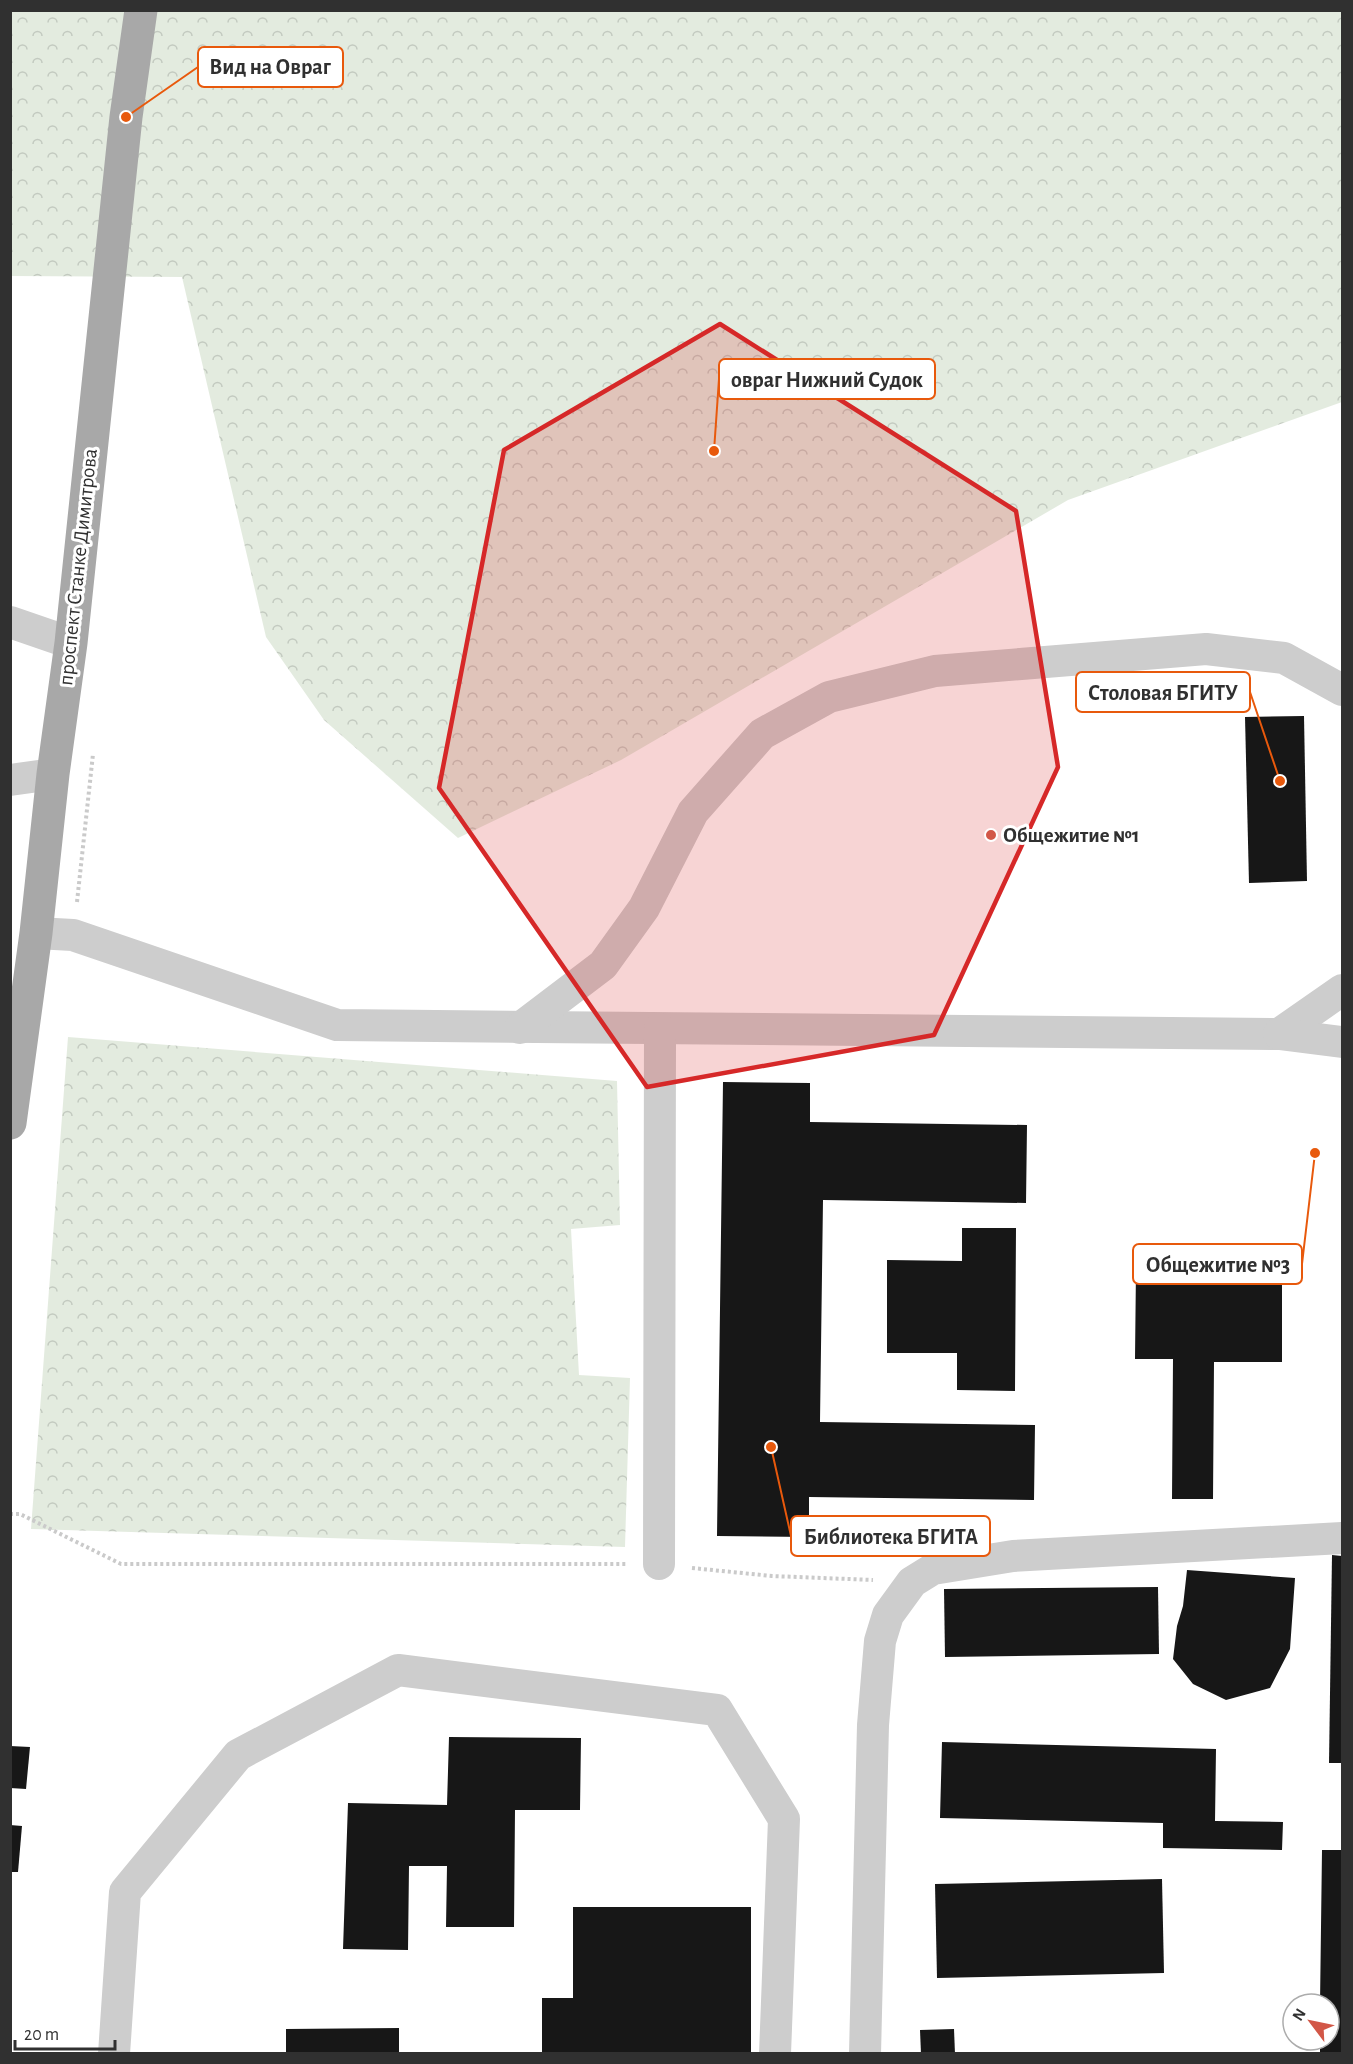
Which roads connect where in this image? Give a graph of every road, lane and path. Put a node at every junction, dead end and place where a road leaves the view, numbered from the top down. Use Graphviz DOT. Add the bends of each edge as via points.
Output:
graph roads {
  1 [pos="141,10"];
  2 [pos="10,622"];
  3 [pos="71,643"];
  4 [pos="1342,690"];
  5 [pos="53,774"];
  6 [pos="10,780"];
  7 [pos="36,933"];
  8 [pos="1342,990"];
  9 [pos="520,1028"];
  10 [pos="660,1029"];
  11 [pos="1279,1034"];
  12 [pos="1342,1042"];
  13 [pos="10,1123"];
  14 [pos="10,1514"];
  15 [pos="1342,1538"];
  16 [pos="659,1564"];
  17 [pos="912,1582"];
  18 [pos="114,2054"];
  19 [pos="775,2054"];
  20 [pos="865,2054"];
  1 -- 3 [label="main road, проспект Станке Димитрова" via="126,117"];
  2 -- 3 [label="street"];
  3 -- 5 [label="main road, проспект Станке Димитрова"];
  4 -- 9 [label="street" via="1284,657 1206,650 935,671 829,697 762,734 693,812 644,908 603,965"];
  5 -- 6 [label="street"];
  5 -- 7 [label="main road, проспект Станке Димитрова"];
  7 -- 9 [label="street" via="73,935 338,1025"];
  7 -- 13 [label="main road, проспект Станке Димитрова"];
  8 -- 11 [label="street"];
  9 -- 10 [label="street"];
  10 -- 11 [label="street"];
  10 -- 16 [label="street"];
  11 -- 12 [label="street"];
  14 -- 16 [label="path" via="20,1514 121,1564"];
  15 -- 17 [label="street" via="1013,1556 933,1569"];
  16 -- 17 [label="path" via="772,1576"];
  17 -- 20 [label="street" via="888,1615 880,1641 873,1725"];
  18 -- 19 [label="street" via="125,1892 238,1755 398,1670 717,1710 784,1819"];
}
